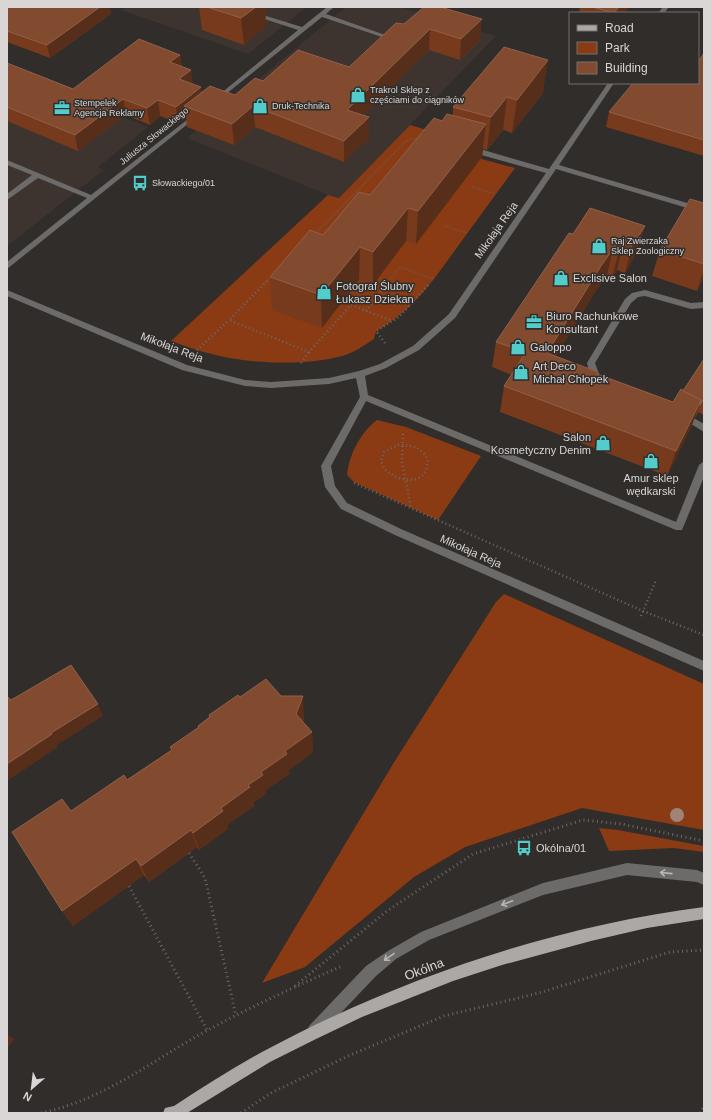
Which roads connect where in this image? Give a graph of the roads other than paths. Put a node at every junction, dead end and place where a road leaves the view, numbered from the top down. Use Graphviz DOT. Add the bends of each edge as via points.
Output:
graph roads {
  1 [pos="231,7"];
  2 [pos="331,7"];
  3 [pos="322,15"];
  4 [pos="303,30"];
  5 [pos="402,42"];
  6 [pos="610,84"];
  7 [pos="462,147"];
  8 [pos="7,162"];
  9 [pos="553,169"];
  10 [pos="37,175"];
  11 [pos="7,198"];
  12 [pos="92,198"];
  13 [pos="704,211"];
  14 [pos="7,266"];
  15 [pos="7,292"];
  16 [pos="704,305"];
  17 [pos="360,374"];
  18 [pos="609,384"];
  19 [pos="364,397"];
  20 [pos="674,411"];
  21 [pos="704,429"];
  22 [pos="704,465"];
  23 [pos="704,666"];
  24 [pos="704,878"];
  25 [pos="704,912"];
  26 [pos="313,1032"];
  27 [pos="174,1113"];
  1 -- 4 [label="street"];
  2 -- 3 [label="street, Juliusza Słowackiego"];
  3 -- 4 [label="street, Juliusza Słowackiego"];
  3 -- 5 [label="street"];
  4 -- 12 [label="street, Juliusza Słowackiego"];
  6 -- 9 [label="street, Mikołaja Reja"];
  7 -- 9 [label="street"];
  8 -- 10 [label="street"];
  9 -- 13 [label="street"];
  9 -- 17 [label="street, Mikołaja Reja" via="452,316 416,348 383,366"];
  10 -- 11 [label="street"];
  10 -- 12 [label="street"];
  12 -- 14 [label="street, Juliusza Słowackiego"];
  15 -- 17 [label="street, Mikołaja Reja" via="184,368 245,383 329,381"];
  16 -- 18 [label="street" via="691,306 645,293 635,295 628,301 592,363 595,376"];
  17 -- 19 [label="street"];
  19 -- 22 [label="street" via="680,527"];
  19 -- 23 [label="street, Mikołaja Reja" via="326,466 330,487 344,506"];
  20 -- 21 [label="street" via="688,417"];
  24 -- 26 [label="street, one-way" via="627,869 543,889 425,936 392,955 371,971"];
  25 -- 26 [label="main road, Okólna" via="619,927 495,961 420,986"];
  26 -- 27 [label="main road, Okólna" via="253,1063"];
}
